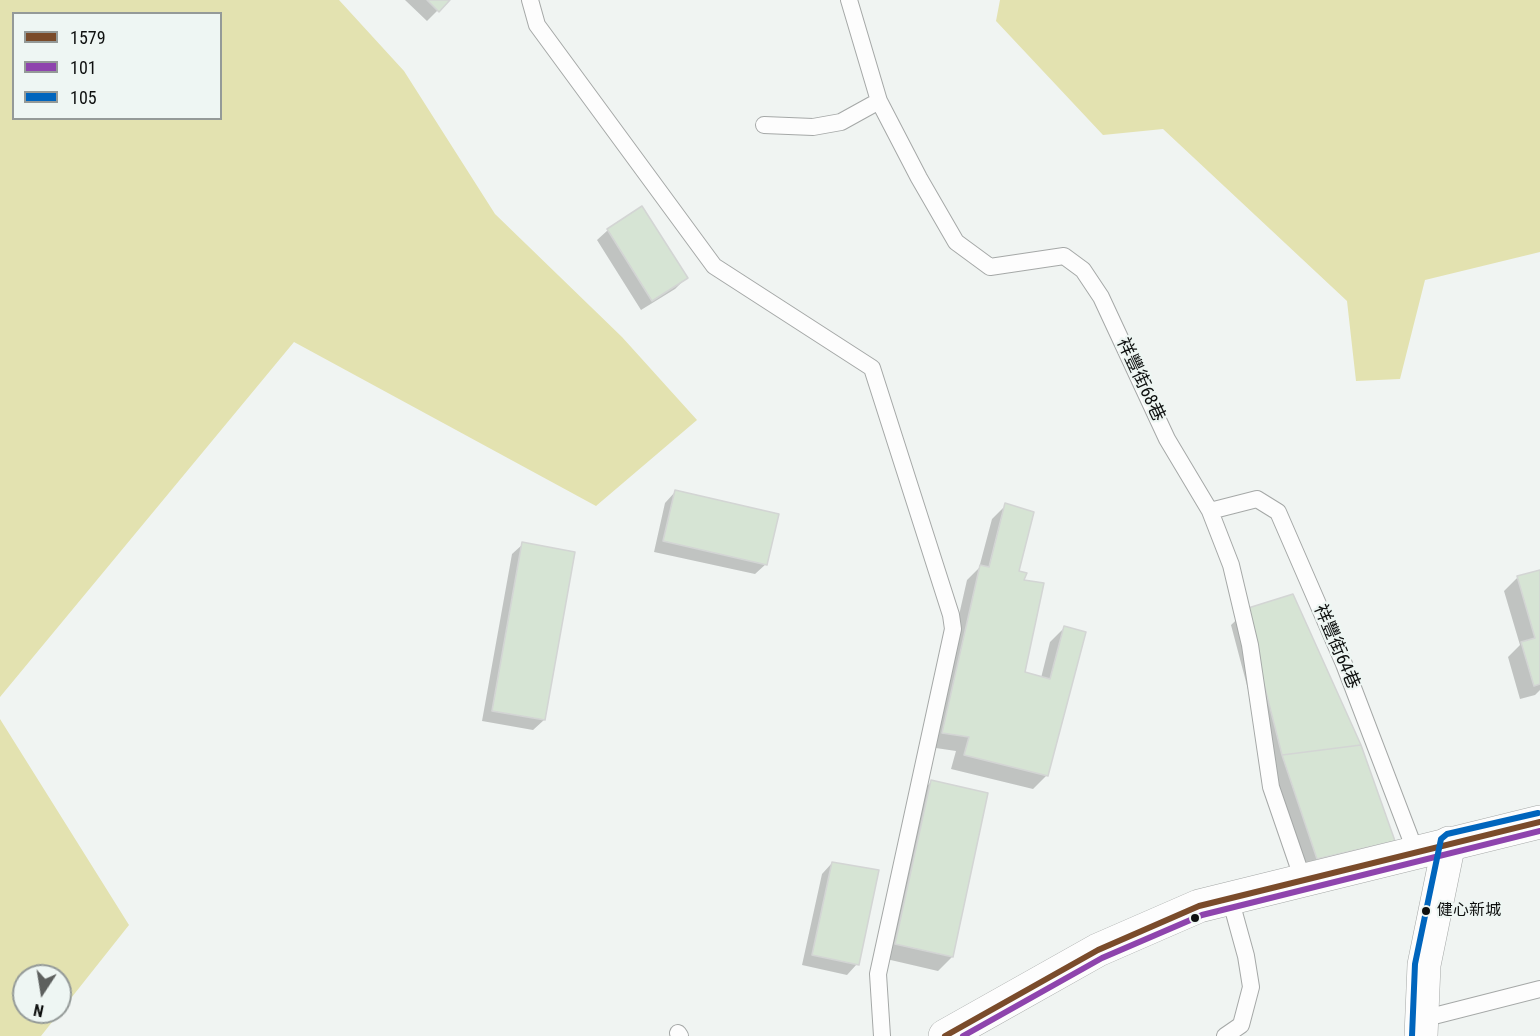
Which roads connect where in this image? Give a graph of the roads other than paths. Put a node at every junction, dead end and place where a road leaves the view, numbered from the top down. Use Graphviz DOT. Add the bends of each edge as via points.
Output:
graph roads {
  1 [pos="530,0"];
  2 [pos="849,0"];
  3 [pos="879,101"];
  4 [pos="764,125"];
  5 [pos="1210,511"];
  6 [pos="1540,822"];
  7 [pos="1449,843"];
  8 [pos="1415,850"];
  9 [pos="1303,880"];
  10 [pos="1230,898"];
  11 [pos="1540,988"];
  12 [pos="1422,1027"];
  13 [pos="882,1036"];
  14 [pos="945,1036"];
  15 [pos="1225,1036"];
  1 -- 13 [label="lane" via="537,25 714,266 872,368 953,629 878,974"];
  2 -- 3 [label="lane, 祥豐街68巷"];
  3 -- 4 [label="lane" via="842,122 813,127"];
  3 -- 5 [label="lane, 祥豐街68巷" via="956,242 990,267 1064,256 1083,270 1101,297 1167,439"];
  5 -- 8 [label="lane, 祥豐街64巷" via="1257,499 1278,512 1344,664"];
  5 -- 9 [label="lane, 祥豐街68巷" via="1231,565 1250,645 1271,787"];
  6 -- 7 [label="street"];
  7 -- 8 [label="street"];
  7 -- 12 [label="street" via="1424,965"];
  8 -- 9 [label="street"];
  9 -- 10 [label="street"];
  10 -- 14 [label="street" via="1199,906 1098,950"];
  10 -- 15 [label="lane" via="1251,987 1241,1025"];
  11 -- 12 [label="lane"];
}
